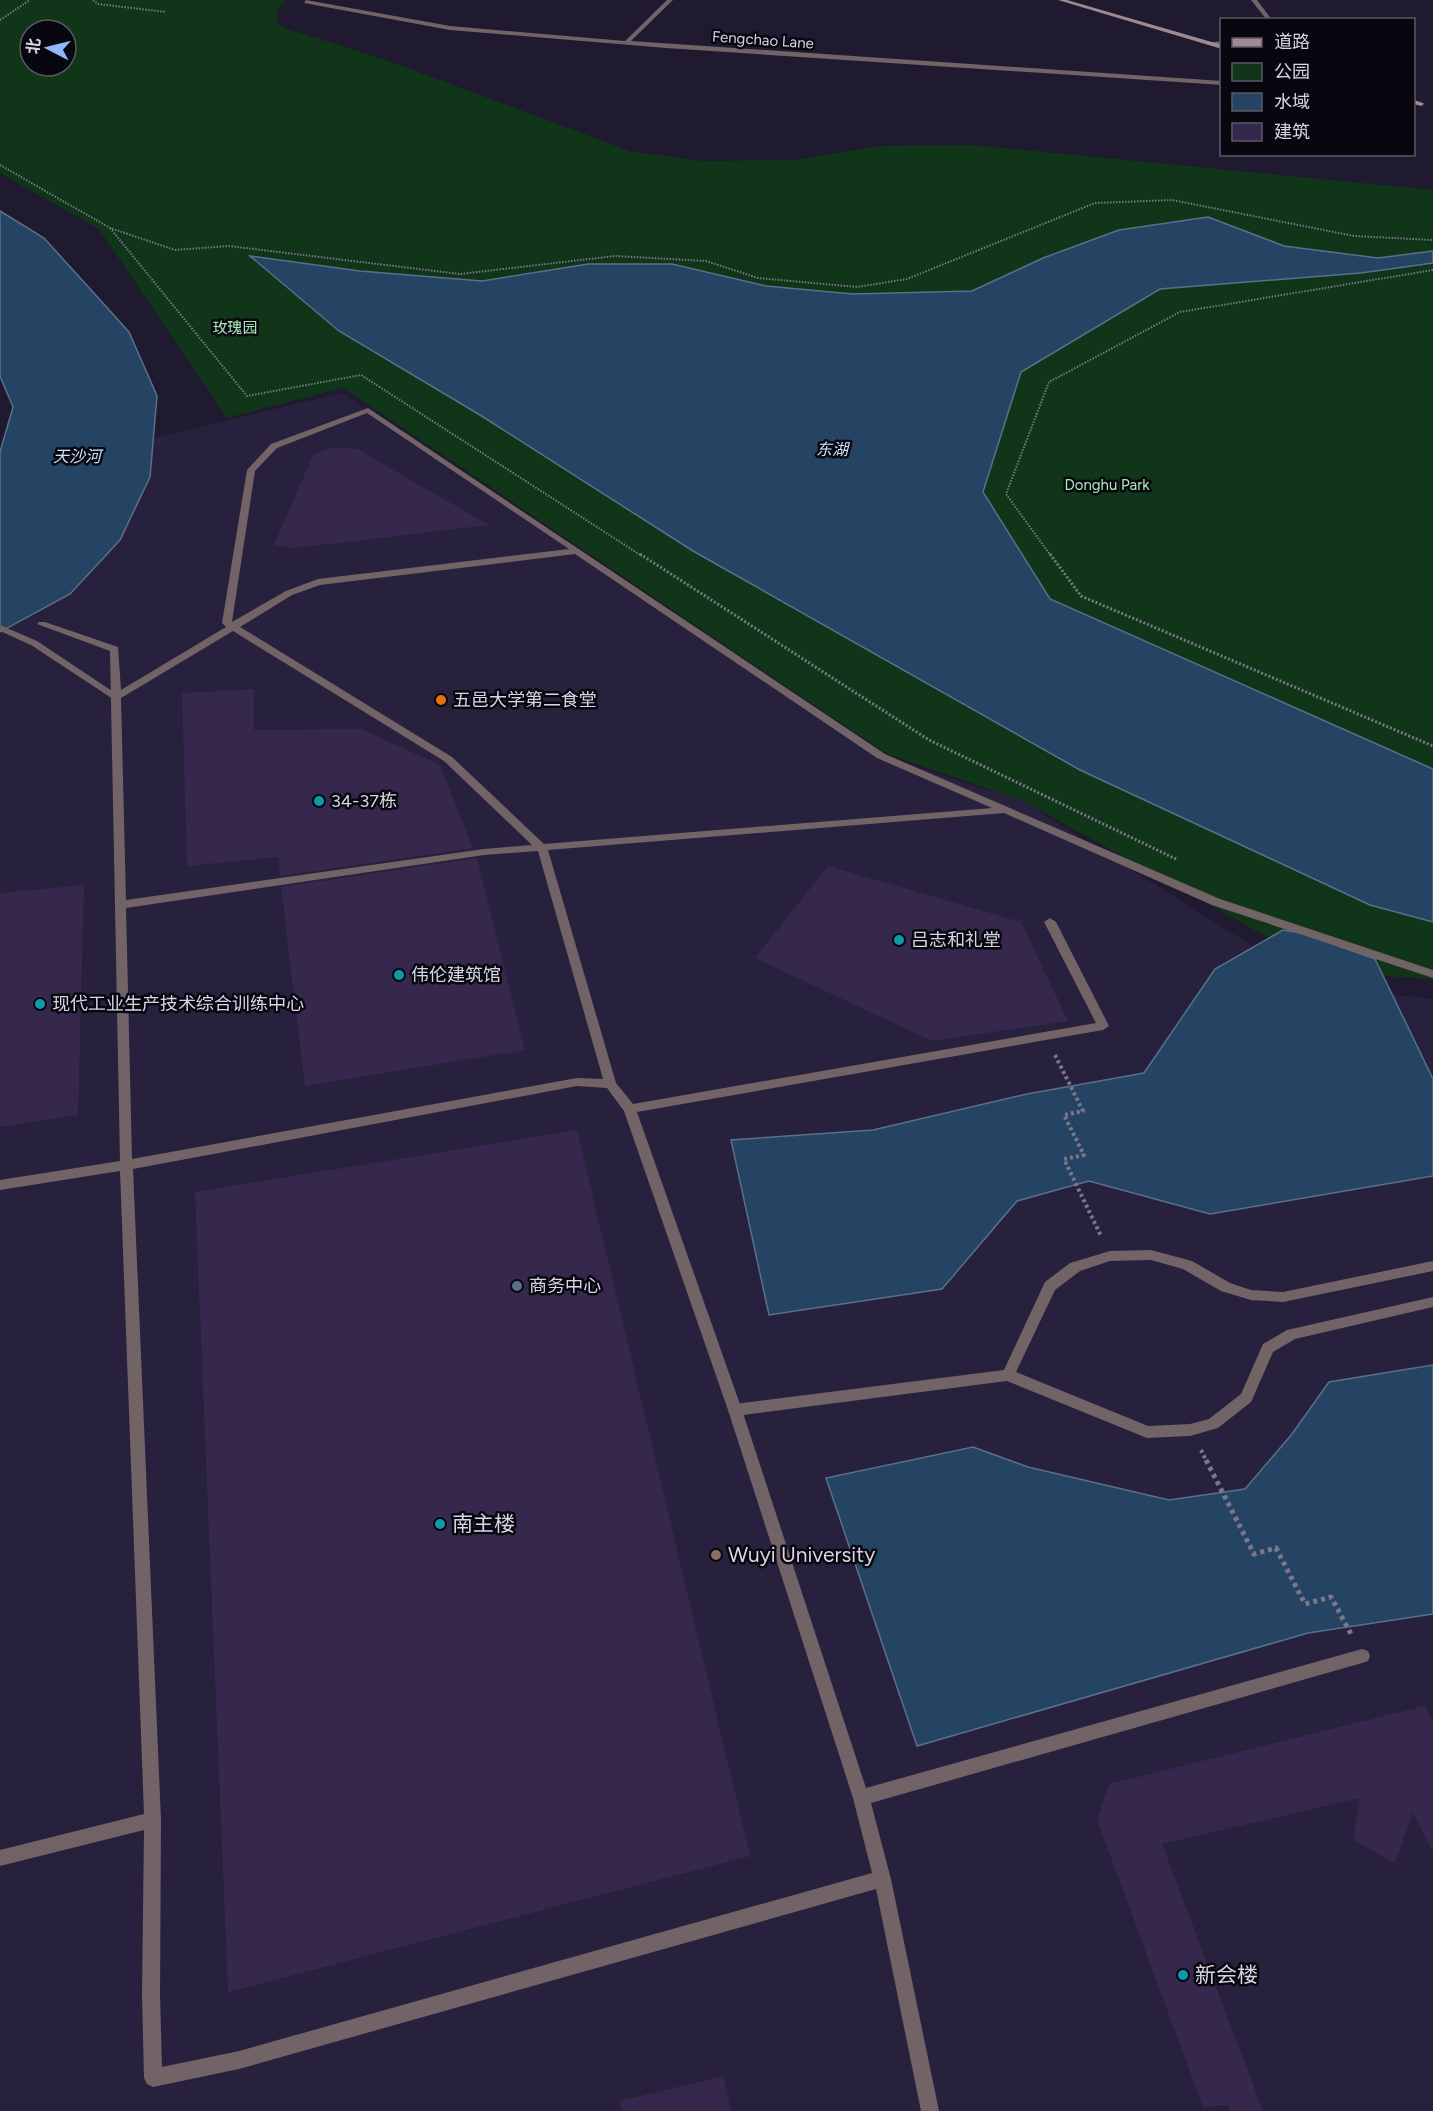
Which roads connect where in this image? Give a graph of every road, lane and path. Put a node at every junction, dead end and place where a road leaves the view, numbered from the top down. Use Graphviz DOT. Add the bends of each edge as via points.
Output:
graph roads {
  1 [pos="30,0"];
  2 [pos="93,0"];
  3 [pos="670,0"];
  4 [pos="1061,0"];
  5 [pos="1254,0"];
  6 [pos="309,1"];
  7 [pos="166,12"];
  8 [pos="1268,18"];
  9 [pos="0,20"];
  10 [pos="626,43"];
  11 [pos="1220,45"];
  12 [pos="1220,83"];
  13 [pos="1415,102"];
  14 [pos="1421,104"];
  15 [pos="0,165"];
  16 [pos="110,228"];
  17 [pos="1433,240"];
  18 [pos="1433,270"];
  19 [pos="576,551"];
  20 [pos="42,624"];
  21 [pos="233,627"];
  22 [pos="0,628"];
  23 [pos="116,697"];
  24 [pos="1433,746"];
  25 [pos="1004,811"];
  26 [pos="542,848"];
  27 [pos="1185,863"];
  28 [pos="119,905"];
  29 [pos="1050,922"];
  30 [pos="1433,974"];
  31 [pos="1046,1036"];
  32 [pos="610,1084"];
  33 [pos="630,1108"];
  34 [pos="126,1165"];
  35 [pos="0,1185"];
  36 [pos="1110,1256"];
  37 [pos="1433,1266"];
  38 [pos="1433,1302"];
  39 [pos="1008,1375"];
  40 [pos="735,1410"];
  41 [pos="1190,1430"];
  42 [pos="1362,1656"];
  43 [pos="861,1798"];
  44 [pos="153,1820"];
  45 [pos="0,1858"];
  46 [pos="882,1879"];
  47 [pos="930,2111"];
  1 -- 9 [label="path"];
  2 -- 7 [label="path" via="98,4"];
  3 -- 10 [label="street"];
  4 -- 11 [label="street"];
  5 -- 8 [label="street"];
  6 -- 10 [label="street, Fengchao Lane" via="450,27"];
  10 -- 12 [label="street, Fengchao Lane"];
  13 -- 14 [label="street"];
  15 -- 16 [label="path"];
  16 -- 17 [label="path" via="175,250 229,246 460,274 615,256 706,261 758,278 857,287 907,279 1095,203 1172,200 1354,236"];
  16 -- 27 [label="path" via="247,396 361,375 929,740"];
  18 -- 24 [label="path" via="1179,312 1049,382 1006,494 1081,597"];
  19 -- 21 [label="street" via="318,582 289,593"];
  19 -- 21 [label="street" via="368,410 274,446 250,470 227,623"];
  19 -- 25 [label="street" via="881,756"];
  20 -- 23 [label="street" via="115,649"];
  21 -- 23 [label="street"];
  21 -- 26 [label="street" via="448,759"];
  22 -- 23 [label="street" via="34,643"];
  23 -- 28 [label="street"];
  25 -- 26 [label="street"];
  25 -- 30 [label="street" via="1216,902"];
  26 -- 28 [label="street" via="484,852"];
  26 -- 32 [label="street"];
  28 -- 34 [label="street"];
  29 -- 31 [label="street" via="1103,1026"];
  31 -- 33 [label="street"];
  31 -- 36 [label="path" via="1083,1111 1064,1115 1084,1155 1064,1159"];
  32 -- 33 [label="street"];
  32 -- 34 [label="street" via="577,1082"];
  33 -- 40 [label="street"];
  34 -- 35 [label="street"];
  34 -- 44 [label="street"];
  36 -- 37 [label="street" via="1151,1255 1187,1265 1226,1287 1251,1295 1283,1297"];
  36 -- 39 [label="street" via="1075,1268 1050,1286"];
  38 -- 41 [label="street" via="1292,1334 1268,1348 1246,1398 1213,1424"];
  39 -- 40 [label="street"];
  39 -- 41 [label="street" via="1147,1432"];
  40 -- 43 [label="street"];
  41 -- 42 [label="path" via="1254,1554 1276,1548 1305,1604 1331,1597"];
  42 -- 43 [label="street"];
  43 -- 46 [label="street"];
  44 -- 45 [label="street"];
  44 -- 46 [label="street" via="153,2078 238,2060"];
  46 -- 47 [label="street"];
}
